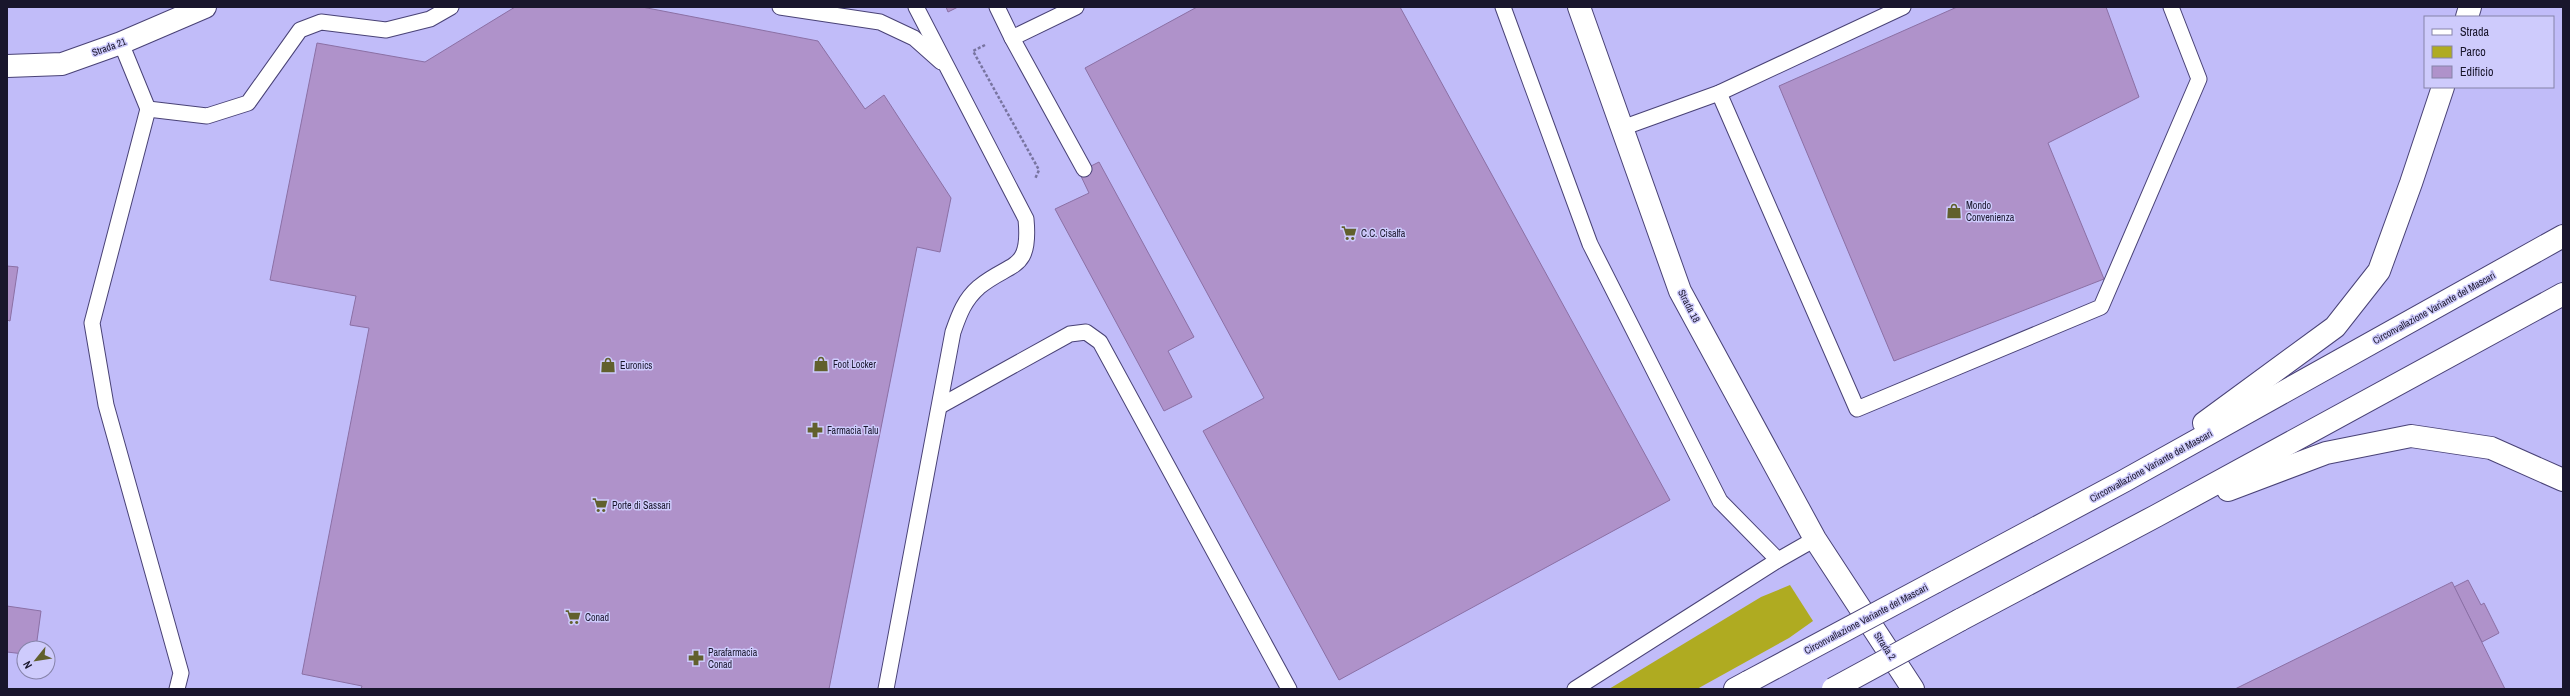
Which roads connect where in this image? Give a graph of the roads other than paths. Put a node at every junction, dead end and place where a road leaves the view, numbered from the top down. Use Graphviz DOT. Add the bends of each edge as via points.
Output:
graph roads {
  1 [pos="205,7"];
  2 [pos="451,7"];
  3 [pos="780,7"];
  4 [pos="916,7"];
  5 [pos="997,7"];
  6 [pos="1076,7"];
  7 [pos="1504,7"];
  8 [pos="1579,7"];
  9 [pos="1903,7"];
  10 [pos="2171,7"];
  11 [pos="1012,38"];
  12 [pos="121,43"];
  13 [pos="7,66"];
  14 [pos="948,69"];
  15 [pos="2443,88"];
  16 [pos="1719,93"];
  17 [pos="148,109"];
  18 [pos="1622,128"];
  19 [pos="1084,169"];
  20 [pos="2563,236"];
  21 [pos="2563,294"];
  22 [pos="940,406"];
  23 [pos="2563,480"];
  24 [pos="2124,481"];
  25 [pos="2156,516"];
  26 [pos="1816,539"];
  27 [pos="1778,560"];
  28 [pos="1844,583"];
  29 [pos="1741,686"];
  30 [pos="177,689"];
  31 [pos="886,689"];
  32 [pos="1289,689"];
  33 [pos="1575,689"];
  34 [pos="1833,689"];
  35 [pos="1912,689"];
  1 -- 12 [label="main road, Strada 21"];
  2 -- 17 [label="lane" via="430,19 386,30 321,22 300,30 248,103 206,116"];
  3 -- 14 [label="lane" via="880,22 914,38"];
  4 -- 14 [label="lane"];
  5 -- 11 [label="lane"];
  6 -- 11 [label="lane"];
  7 -- 27 [label="lane" via="1590,244 1720,502"];
  8 -- 18 [label="main road, Strada 18"];
  9 -- 16 [label="lane"];
  10 -- 16 [label="lane" via="2199,79 2101,307 1857,409"];
  11 -- 19 [label="lane"];
  12 -- 13 [label="main road, Strada 21" via="62,64"];
  12 -- 17 [label="lane"];
  14 -- 22 [label="lane" via="1026,219 1028,241 1016,265 979,287 962,306 953,332"];
  15 -- 24 [label="main road" via="2379,270 2335,327"];
  16 -- 18 [label="lane"];
  17 -- 30 [label="lane" via="92,323 106,404 181,673"];
  18 -- 26 [label="main road, Strada 18" via="1680,291"];
  20 -- 24 [label="main road, Circonvallazione Variante del Mascari"];
  21 -- 25 [label="main road"];
  22 -- 31 [label="lane"];
  22 -- 32 [label="lane" via="1070,334 1086,332 1100,342"];
  23 -- 25 [label="main road" via="2491,448 2411,436 2326,454"];
  24 -- 29 [label="main road, Circonvallazione Variante del Mascari, bridge"];
  25 -- 34 [label="main road, bridge"];
  26 -- 27 [label="lane"];
  26 -- 28 [label="main road, Strada 18"];
  27 -- 33 [label="lane"];
  28 -- 35 [label="main road, Strada 2"];
}
